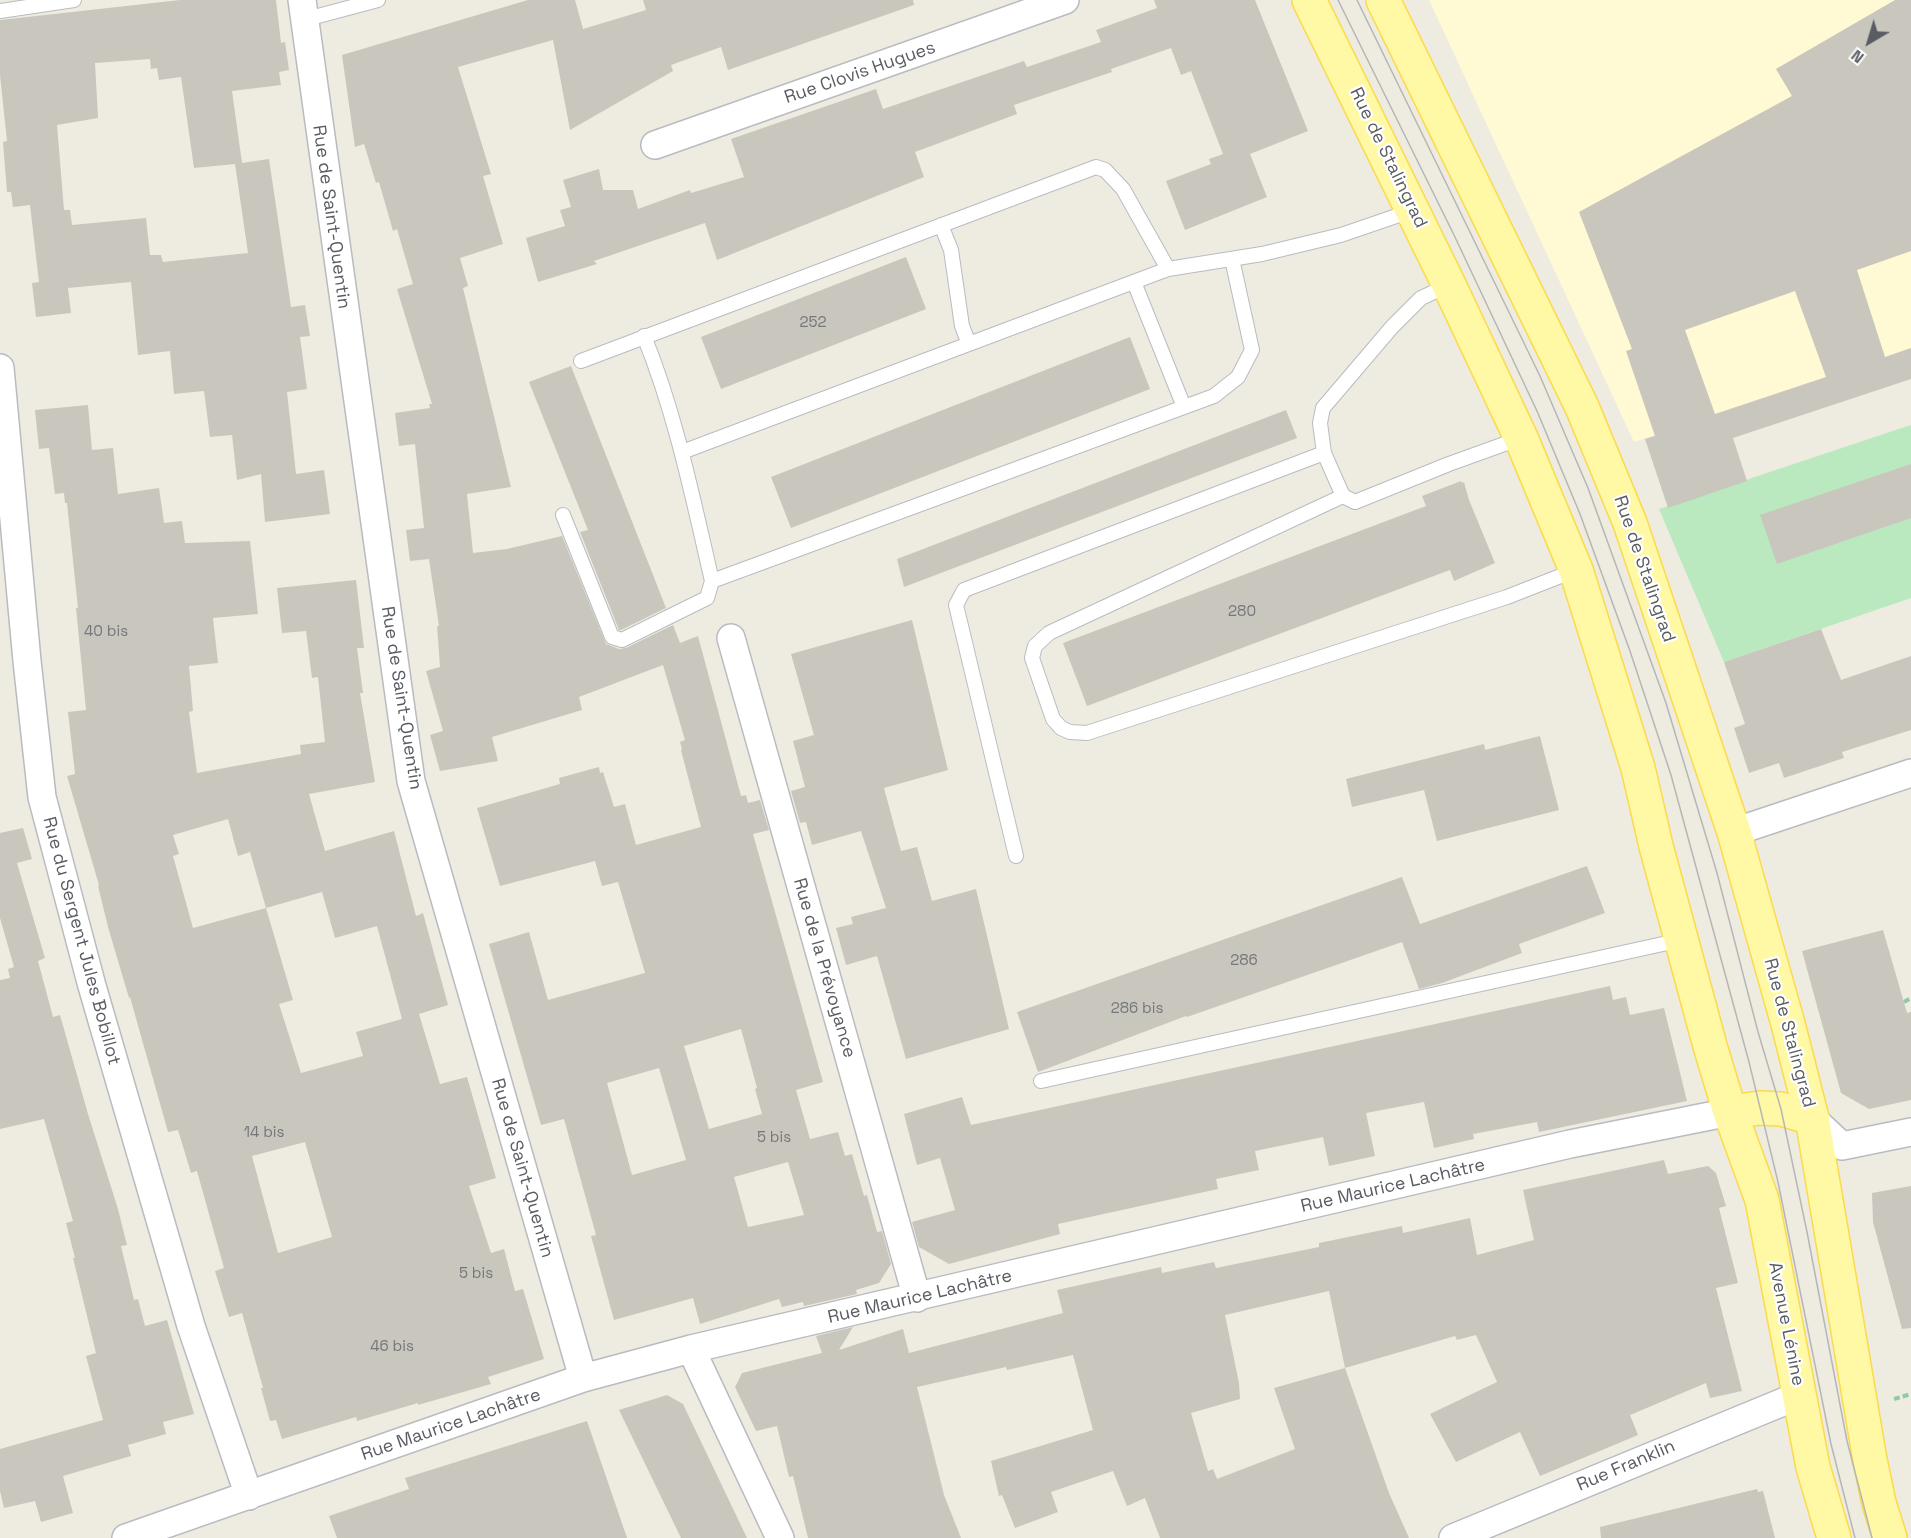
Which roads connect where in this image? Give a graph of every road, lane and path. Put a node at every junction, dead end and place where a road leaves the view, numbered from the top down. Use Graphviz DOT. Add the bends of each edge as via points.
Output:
graph roads {
  1 [pos="69,0"];
  2 [pos="74,0"];
  3 [pos="378,0"];
  4 [pos="1065,0"];
  5 [pos="1309,0"];
  6 [pos="1383,0"];
  7 [pos="302,10"];
  8 [pos="0,11"];
  9 [pos="655,145"];
  10 [pos="1414,210"];
  11 [pos="941,225"];
  12 [pos="1232,259"];
  13 [pos="1168,269"];
  14 [pos="1134,282"];
  15 [pos="1449,285"];
  16 [pos="644,336"];
  17 [pos="969,344"];
  18 [pos="581,361"];
  19 [pos="0,368"];
  20 [pos="1184,407"];
  21 [pos="1521,438"];
  22 [pos="682,452"];
  23 [pos="1324,453"];
  24 [pos="1343,496"];
  25 [pos="563,515"];
  26 [pos="1576,570"];
  27 [pos="712,581"];
  28 [pos="732,639"];
  29 [pos="1911,773"];
  30 [pos="1734,832"];
  31 [pos="1016,856"];
  32 [pos="1681,940"];
  33 [pos="1911,998"];
  34 [pos="1904,1002"];
  35 [pos="1041,1081"];
  36 [pos="1730,1112"];
  37 [pos="1812,1118"];
  38 [pos="1911,1132"];
  39 [pos="917,1298"];
  40 [pos="691,1349"];
  41 [pos="583,1378"];
  42 [pos="1800,1395"];
  43 [pos="249,1496"];
  44 [pos="126,1538"];
  45 [pos="780,1538"];
  46 [pos="1453,1538"];
  47 [pos="1834,1538"];
  48 [pos="1890,1538"];
  1 -- 2 [label="lane"];
  1 -- 8 [label="lane"];
  3 -- 7 [label="lane"];
  4 -- 9 [label="street, Rue Clovis Hugues"];
  5 -- 10 [label="main road, Rue de Stalingrad"];
  6 -- 30 [label="main road, Rue de Stalingrad" via="1586,417 1630,523"];
  7 -- 41 [label="street, Rue de Saint-Quentin" via="411,781"];
  10 -- 12 [label="lane" via="1341,235"];
  10 -- 15 [label="main road, Rue de Stalingrad"];
  11 -- 13 [label="lane" via="1096,167 1105,170 1123,189"];
  11 -- 16 [label="lane"];
  11 -- 17 [label="lane" via="951,250 962,326"];
  12 -- 13 [label="lane"];
  12 -- 20 [label="lane" via="1252,350 1239,377 1214,396"];
  13 -- 14 [label="lane"];
  14 -- 17 [label="lane"];
  14 -- 20 [label="lane"];
  15 -- 21 [label="main road, Rue de Stalingrad"];
  15 -- 23 [label="lane" via="1421,298 1323,408 1320,423"];
  16 -- 18 [label="lane"];
  16 -- 22 [label="lane"];
  17 -- 22 [label="lane"];
  19 -- 43 [label="street, Rue du Sergent Jules Bobillot" via="42,797 92,986 191,1326"];
  20 -- 27 [label="lane"];
  21 -- 24 [label="lane" via="1355,502"];
  21 -- 26 [label="main road, Rue de Stalingrad"];
  22 -- 27 [label="lane"];
  23 -- 24 [label="lane"];
  23 -- 31 [label="lane" via="964,590 956,605"];
  24 -- 26 [label="lane" via="1049,633 1035,646 1032,658 1053,719 1060,728 1086,733 1507,597"];
  25 -- 27 [label="lane" via="612,638 622,640 707,598"];
  26 -- 32 [label="main road, Rue de Stalingrad" via="1638,768"];
  28 -- 39 [label="street, Rue de la Prévoyance"];
  29 -- 30 [label="street"];
  30 -- 37 [label="main road, Rue de Stalingrad"];
  32 -- 35 [label="lane"];
  32 -- 36 [label="main road, Rue de Stalingrad"];
  33 -- 34 [label="path"];
  36 -- 37 [label="main road, Rue de Stalingrad" via="1780,1109"];
  36 -- 39 [label="street, Rue Maurice Lachâtre" via="1570,1144"];
  36 -- 42 [label="main road, Avenue Lénine" via="1762,1200"];
  37 -- 38 [label="street" via="1842,1146"];
  37 -- 48 [label="main road" via="1870,1460"];
  39 -- 40 [label="street, Rue Maurice Lachâtre"];
  40 -- 41 [label="street, Rue Maurice Lachâtre"];
  40 -- 45 [label="street"];
  41 -- 43 [label="street, Rue Maurice Lachâtre"];
  42 -- 46 [label="street, Rue Franklin"];
  42 -- 47 [label="main road, Avenue Lénine" via="1813,1467"];
  43 -- 44 [label="street, Rue Maurice Lachâtre"];
}
